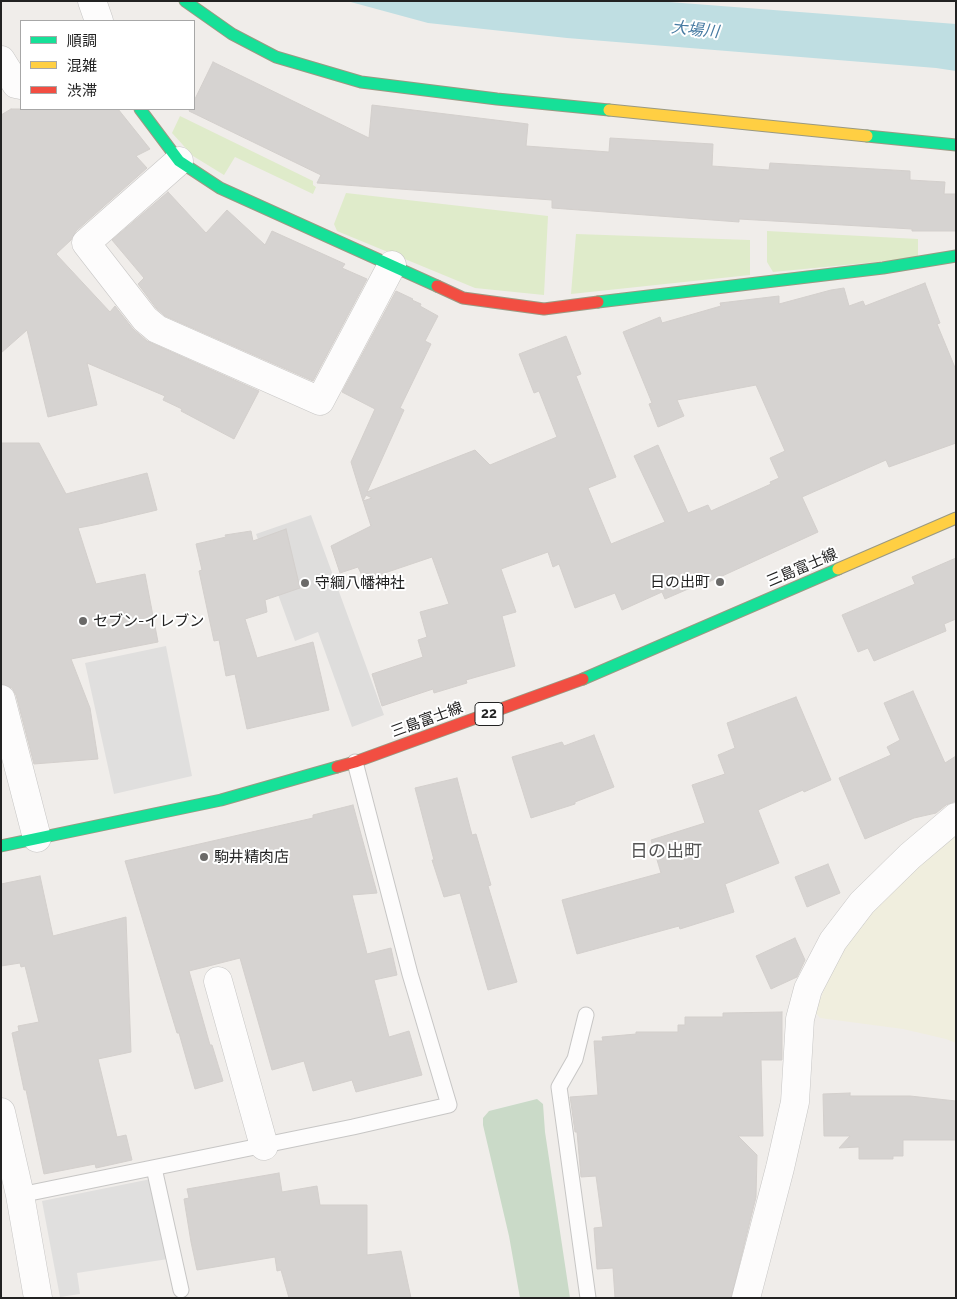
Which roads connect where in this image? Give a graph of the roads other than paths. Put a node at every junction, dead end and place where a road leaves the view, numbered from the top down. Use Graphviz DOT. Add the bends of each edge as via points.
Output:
graph roads {
  1 [pos="92,1"];
  2 [pos="185,1"];
  3 [pos="99,20"];
  4 [pos="1,60"];
  5 [pos="20,85"];
  6 [pos="141,110"];
  7 [pos="956,145"];
  8 [pos="179,161"];
  9 [pos="956,256"];
  10 [pos="392,265"];
  11 [pos="956,518"];
  12 [pos="1,699"];
  13 [pos="355,762"];
  14 [pos="956,817"];
  15 [pos="37,838"];
  16 [pos="1,846"];
  17 [pos="218,981"];
  18 [pos="586,1015"];
  19 [pos="1,1112"];
  20 [pos="264,1146"];
  21 [pos="154,1168"];
  22 [pos="11,1197"];
  23 [pos="181,1290"];
  24 [pos="38,1298"];
  25 [pos="588,1298"];
  26 [pos="746,1298"];
  1 -- 3 [label="street"];
  2 -- 7 [label="street" via="232,34 276,57 361,82 497,100"];
  4 -- 5 [label="street" via="16,84"];
  6 -- 8 [label="street"];
  8 -- 10 [label="street" via="220,188"];
  8 -- 10 [label="street" via="86,242 145,319 157,329 320,401"];
  9 -- 10 [label="street" via="883,268 544,309 463,298"];
  11 -- 13 [label="street, 三島富士線 / 22" via="576,682"];
  12 -- 15 [label="street"];
  13 -- 15 [label="street, 三島富士線 / 22" via="221,800"];
  13 -- 20 [label="lane" via="410,974 449,1105"];
  14 -- 26 [label="street" via="862,903 833,941 808,989 800,1019 795,1102"];
  15 -- 16 [label="street, 三島富士線 / 22"];
  17 -- 20 [label="street"];
  18 -- 25 [label="lane" via="575,1059 559,1087"];
  19 -- 22 [label="street"];
  20 -- 21 [label="lane"];
  21 -- 22 [label="lane"];
  21 -- 23 [label="lane"];
  22 -- 24 [label="street"];
}
